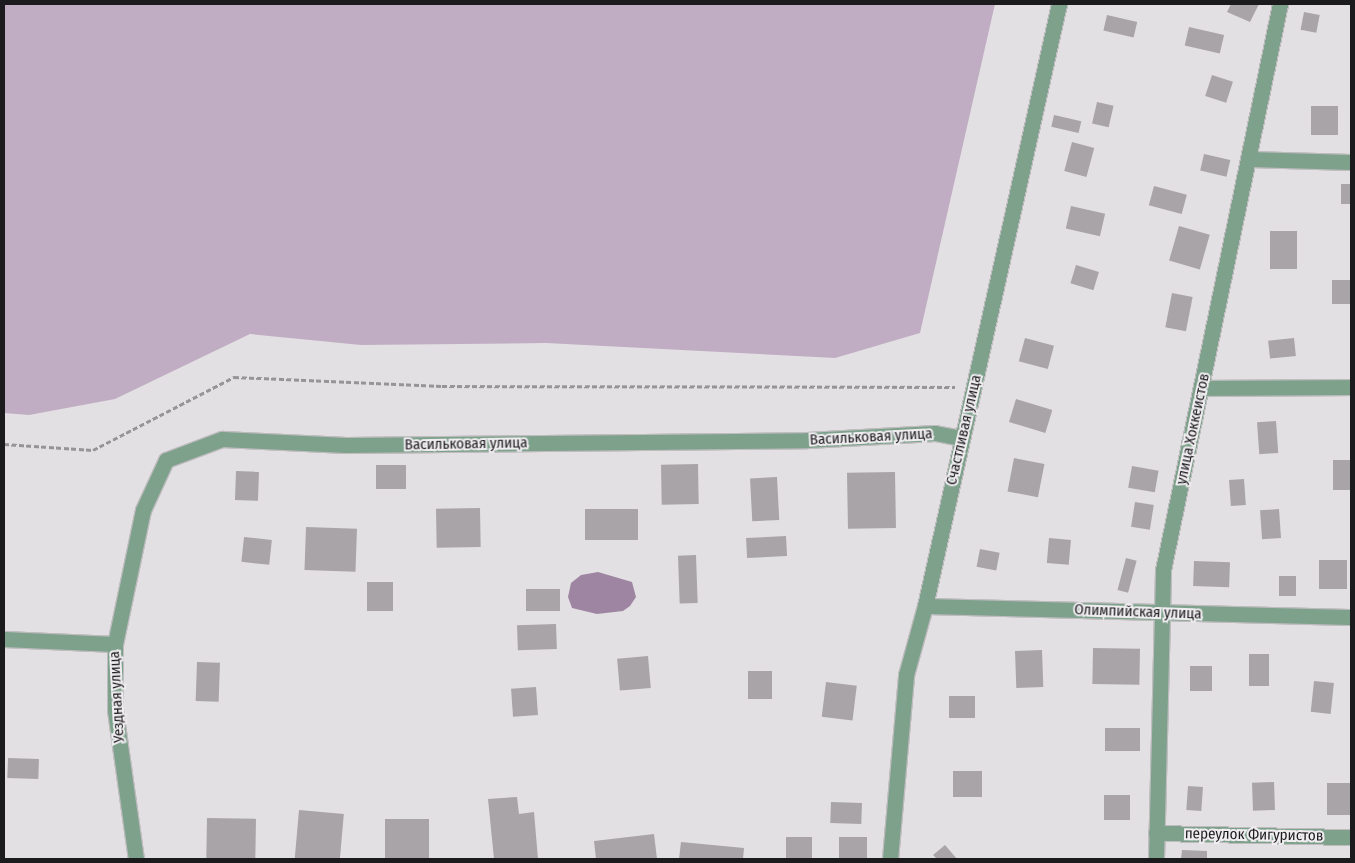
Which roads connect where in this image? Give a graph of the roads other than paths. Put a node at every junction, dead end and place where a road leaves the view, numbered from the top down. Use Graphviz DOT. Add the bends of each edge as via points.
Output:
graph roads {
  1 [pos="1059,4"];
  2 [pos="1280,4"];
  3 [pos="1249,159"];
  4 [pos="1351,162"];
  5 [pos="1351,387"];
  6 [pos="1202,388"];
  7 [pos="961,438"];
  8 [pos="925,606"];
  9 [pos="1159,613"];
  10 [pos="1351,617"];
  11 [pos="4,639"];
  12 [pos="115,644"];
  13 [pos="1156,833"];
  14 [pos="1351,837"];
  15 [pos="136,859"];
  16 [pos="890,859"];
  17 [pos="1156,859"];
  1 -- 7 [label="street, Счастливая улица"];
  2 -- 3 [label="street, улица Хоккеистов"];
  3 -- 4 [label="street"];
  3 -- 6 [label="street, улица Хоккеистов"];
  5 -- 6 [label="street"];
  6 -- 9 [label="street, улица Хоккеистов" via="1163,570"];
  7 -- 8 [label="street, Счастливая улица"];
  7 -- 12 [label="street, Васильковая улица" via="935,433 807,440 346,445 222,439 166,460 144,510"];
  8 -- 9 [label="street, Олимпийская улица"];
  8 -- 16 [label="street, Счастливая улица" via="906,675"];
  9 -- 10 [label="street, Олимпийская улица"];
  9 -- 13 [label="street, улица Хоккеистов"];
  11 -- 12 [label="street, Уездная улица"];
  12 -- 15 [label="street, Уездная улица" via="115,710"];
  13 -- 14 [label="street, переулок Фигуристов"];
  13 -- 17 [label="street, улица Хоккеистов"];
}
